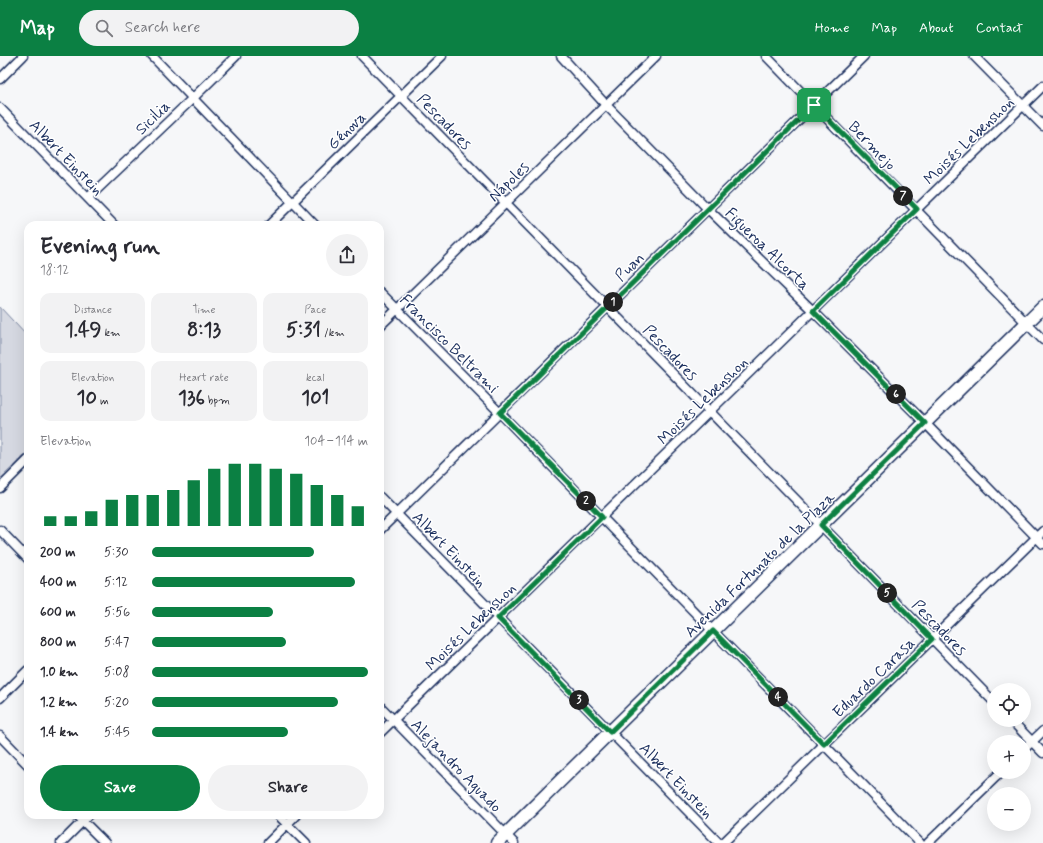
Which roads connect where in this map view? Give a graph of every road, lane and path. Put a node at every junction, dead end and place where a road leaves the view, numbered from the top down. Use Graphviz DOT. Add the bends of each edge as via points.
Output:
graph roads {
  1 [pos="23,56"];
  2 [pos="152,56"];
  3 [pos="236,56"];
  4 [pos="362,56"];
  5 [pos="442,56"];
  6 [pos="561,56"];
  7 [pos="656,56"];
  8 [pos="766,56"];
  9 [pos="864,56"];
  10 [pos="974,56"];
  11 [pos="0,79"];
  12 [pos="1043,86"];
  13 [pos="401,96"];
  14 [pos="193,98"];
  15 [pos="606,105"];
  16 [pos="814,105"];
  17 [pos="1023,106"];
  18 [pos="0,108"];
  19 [pos="1043,126"];
  20 [pos="88,198"];
  21 [pos="293,202"];
  22 [pos="506,203"];
  23 [pos="708,209"];
  24 [pos="917,209"];
  25 [pos="110,221"];
  26 [pos="273,221"];
  27 [pos="311,221"];
  28 [pos="384,296"];
  29 [pos="608,307"];
  30 [pos="1043,307"];
  31 [pos="397,309"];
  32 [pos="813,311"];
  33 [pos="384,322"];
  34 [pos="1027,323"];
  35 [pos="1043,340"];
  36 [pos="710,412"];
  37 [pos="500,413"];
  38 [pos="925,423"];
  39 [pos="24,464"];
  40 [pos="0,488"];
  41 [pos="384,501"];
  42 [pos="397,514"];
  43 [pos="602,517"];
  44 [pos="821,525"];
  45 [pos="384,526"];
  46 [pos="0,530"];
  47 [pos="1043,531"];
  48 [pos="1037,537"];
  49 [pos="1043,544"];
  50 [pos="24,555"];
  51 [pos="498,618"];
  52 [pos="713,631"];
  53 [pos="932,639"];
  54 [pos="24,674"];
  55 [pos="987,695"];
  56 [pos="0,698"];
  57 [pos="384,710"];
  58 [pos="394,720"];
  59 [pos="1018,727"];
  60 [pos="384,730"];
  61 [pos="1043,731"];
  62 [pos="610,732"];
  63 [pos="0,736"];
  64 [pos="1032,742"];
  65 [pos="824,744"];
  66 [pos="1043,753"];
  67 [pos="24,761"];
  68 [pos="994,779"];
  69 [pos="79,819"];
  70 [pos="81,819"];
  71 [pos="282,819"];
  72 [pos="292,819"];
  73 [pos="287,824"];
  74 [pos="505,840"];
  75 [pos="61,843"];
  76 [pos="105,843"];
  77 [pos="268,843"];
  78 [pos="306,843"];
  79 [pos="719,843"];
  80 [pos="723,843"];
  81 [pos="920,843"];
  82 [pos="928,843"];
  1 -- 11 [label="street"];
  2 -- 14 [label="street"];
  3 -- 14 [label="street, Sicilia"];
  4 -- 13 [label="street, Pescadores"];
  5 -- 13 [label="street, Génova"];
  6 -- 15 [label="street, Figueroa Alcorta"];
  7 -- 15 [label="street, Nápoles"];
  8 -- 16 [label="street, Bermejo"];
  9 -- 16 [label="street, Puan"];
  10 -- 17 [label="street"];
  12 -- 17 [label="street, Moisés Lebenshon"];
  13 -- 21 [label="street, Génova"];
  13 -- 22 [label="street, Pescadores"];
  14 -- 20 [label="street, Sicilia"];
  14 -- 21 [label="street"];
  15 -- 22 [label="street, Nápoles"];
  15 -- 23 [label="street, Figueroa Alcorta"];
  16 -- 23 [label="street, Puan"];
  16 -- 24 [label="street, Bermejo"];
  17 -- 19 [label="street"];
  17 -- 24 [label="street, Moisés Lebenshon"];
  18 -- 20 [label="street, Albert Einstein"];
  20 -- 25 [label="street, Albert Einstein"];
  21 -- 26 [label="street, Génova"];
  21 -- 27 [label="street"];
  22 -- 29 [label="street, Pescadores"];
  22 -- 31 [label="street, Nápoles"];
  23 -- 29 [label="street, Puan"];
  23 -- 32 [label="street, Figueroa Alcorta"];
  24 -- 32 [label="street, Moisés Lebenshon"];
  24 -- 34 [label="street, Bermejo"];
  28 -- 31 [label="street, Francisco Beltrami"];
  29 -- 36 [label="street, Pescadores"];
  29 -- 37 [label="street, Puan"];
  30 -- 34 [label="main road, Avenida Fortunato de la Plaza"];
  31 -- 33 [label="street, Nápoles"];
  31 -- 37 [label="street, Francisco Beltrami"];
  32 -- 36 [label="street, Moisés Lebenshon"];
  32 -- 38 [label="street, Figueroa Alcorta"];
  34 -- 35 [label="street, Bermejo"];
  34 -- 38 [label="main road, Avenida Fortunato de la Plaza"];
  36 -- 43 [label="street, Moisés Lebenshon"];
  36 -- 44 [label="street, Pescadores"];
  37 -- 42 [label="street, Puan"];
  37 -- 43 [label="street, Francisco Beltrami"];
  38 -- 44 [label="main road, Avenida Fortunato de la Plaza"];
  38 -- 48 [label="street, Figueroa Alcorta"];
  39 -- 40 [label="street"];
  41 -- 42 [label="street, Albert Einstein"];
  42 -- 45 [label="street, Puan"];
  42 -- 51 [label="street, Albert Einstein"];
  43 -- 51 [label="street, Moisés Lebenshon"];
  43 -- 52 [label="street, Francisco Beltrami"];
  44 -- 52 [label="main road, Avenida Fortunato de la Plaza"];
  44 -- 53 [label="street, Pescadores"];
  46 -- 50 [label="street"];
  47 -- 48 [label="street, Eduardo Carasa"];
  48 -- 49 [label="street, Figueroa Alcorta"];
  48 -- 53 [label="street, Eduardo Carasa"];
  51 -- 58 [label="street, Moisés Lebenshon"];
  51 -- 62 [label="street, Albert Einstein"];
  52 -- 62 [label="main road, Avenida Fortunato de la Plaza"];
  52 -- 65 [label="street, Francisco Beltrami"];
  53 -- 55 [label="street, Pescadores"];
  53 -- 65 [label="street, Eduardo Carasa"];
  54 -- 56 [label="street"];
  57 -- 58 [label="street, Alejandro Aguado"];
  58 -- 60 [label="street, Moisés Lebenshon"];
  58 -- 74 [label="street, Alejandro Aguado"];
  59 -- 64 [label="street"];
  61 -- 64 [label="street"];
  62 -- 74 [label="main road, Avenida Fortunato de la Plaza"];
  62 -- 79 [label="street, Albert Einstein"];
  63 -- 67 [label="street"];
  64 -- 66 [label="street"];
  65 -- 80 [label="street, Eduardo Carasa"];
  65 -- 81 [label="street, Francisco Beltrami"];
  68 -- 82 [label="street"];
  69 -- 75 [label="street"];
  70 -- 76 [label="street"];
  71 -- 73 [label="street"];
  72 -- 73 [label="street"];
  73 -- 77 [label="street"];
  73 -- 78 [label="street"];
}
